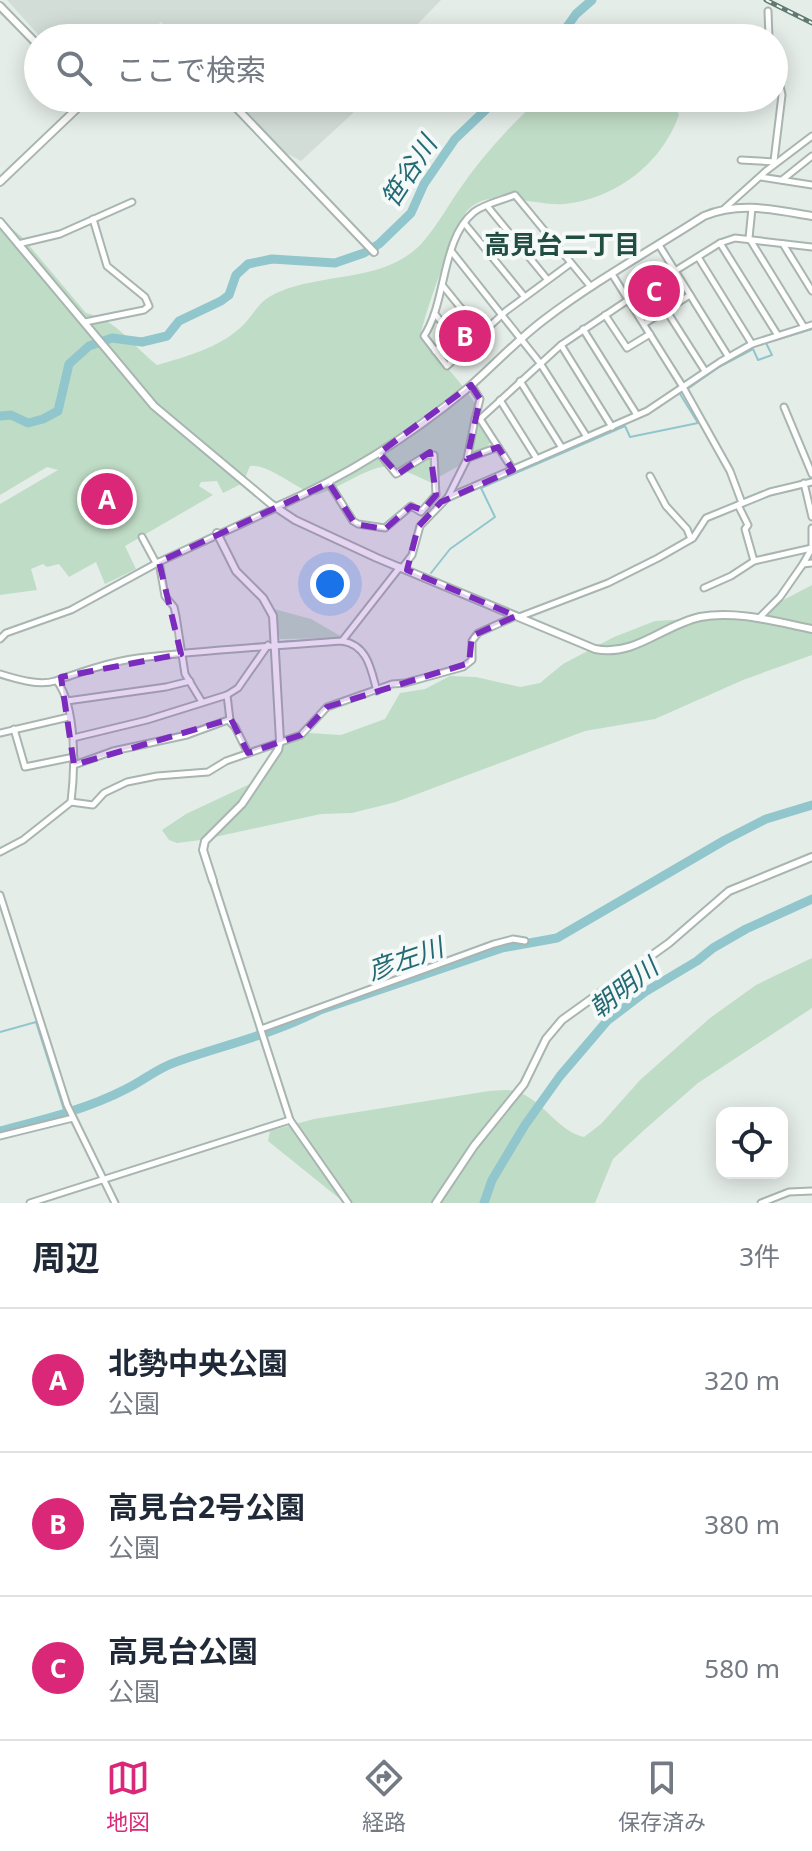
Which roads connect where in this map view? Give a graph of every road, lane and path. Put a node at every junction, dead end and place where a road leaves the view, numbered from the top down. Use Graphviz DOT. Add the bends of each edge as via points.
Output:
graph roads {
  1 [pos="0,6"];
  2 [pos="768,11"];
  3 [pos="768,24"];
  4 [pos="24,31"];
  5 [pos="73,112"];
  6 [pos="240,112"];
  7 [pos="780,112"];
  8 [pos="812,136"];
  9 [pos="812,156"];
  10 [pos="741,160"];
  11 [pos="775,162"];
  12 [pos="760,177"];
  13 [pos="781,180"];
  14 [pos="0,182"];
  15 [pos="812,185"];
  16 [pos="132,202"];
  17 [pos="488,207"];
  18 [pos="752,207"];
  19 [pos="725,208"];
  20 [pos="812,216"];
  21 [pos="93,219"];
  22 [pos="0,222"];
  23 [pos="465,224"];
  24 [pos="749,238"];
  25 [pos="720,243"];
  26 [pos="782,243"];
  27 [pos="18,244"];
  28 [pos="659,245"];
  29 [pos="812,247"];
  30 [pos="371,250"];
  31 [pos="452,252"];
  32 [pos="698,257"];
  33 [pos="571,263"];
  34 [pos="675,271"];
  35 [pos="612,274"];
  36 [pos="547,279"];
  37 [pos="442,285"];
  38 [pos="591,287"];
  39 [pos="812,291"];
  40 [pos="690,295"];
  41 [pos="524,296"];
  42 [pos="628,300"];
  43 [pos="461,308"];
  44 [pos="666,310"];
  45 [pos="435,313"];
  46 [pos="502,314"];
  47 [pos="605,315"];
  48 [pos="85,322"];
  49 [pos="443,324"];
  50 [pos="644,324"];
  51 [pos="812,325"];
  52 [pos="804,327"];
  53 [pos="583,329"];
  54 [pos="481,333"];
  55 [pos="650,334"];
  56 [pos="777,334"];
  57 [pos="521,338"];
  58 [pos="752,344"];
  59 [pos="561,345"];
  60 [pos="435,351"];
  61 [pos="728,356"];
  62 [pos="540,363"];
  63 [pos="705,371"];
  64 [pos="520,381"];
  65 [pos="471,385"];
  66 [pos="683,387"];
  67 [pos="500,400"];
  68 [pos="784,407"];
  69 [pos="637,415"];
  70 [pos="478,419"];
  71 [pos="612,427"];
  72 [pos="587,437"];
  73 [pos="498,447"];
  74 [pos="562,448"];
  75 [pos="379,453"];
  76 [pos="467,459"];
  77 [pos="537,459"];
  78 [pos="513,470"];
  79 [pos="812,474"];
  80 [pos="650,476"];
  81 [pos="812,482"];
  82 [pos="329,483"];
  83 [pos="804,483"];
  84 [pos="447,498"];
  85 [pos="740,504"];
  86 [pos="276,507"];
  87 [pos="812,517"];
  88 [pos="700,525"];
  89 [pos="812,528"];
  90 [pos="687,529"];
  91 [pos="217,533"];
  92 [pos="142,537"];
  93 [pos="691,539"];
  94 [pos="812,548"];
  95 [pos="754,561"];
  96 [pos="158,562"];
  97 [pos="812,563"];
  98 [pos="803,564"];
  99 [pos="401,568"];
  100 [pos="704,588"];
  101 [pos="518,617"];
  102 [pos="759,619"];
  103 [pos="812,629"];
  104 [pos="2,636"];
  105 [pos="342,641"];
  106 [pos="272,645"];
  107 [pos="180,654"];
  108 [pos="0,674"];
  109 [pos="57,681"];
  110 [pos="190,681"];
  111 [pos="377,691"];
  112 [pos="227,695"];
  113 [pos="67,701"];
  114 [pos="202,702"];
  115 [pos="69,717"];
  116 [pos="230,720"];
  117 [pos="14,729"];
  118 [pos="0,733"];
  119 [pos="73,738"];
  120 [pos="280,741"];
  121 [pos="248,753"];
  122 [pos="74,761"];
  123 [pos="71,802"];
  124 [pos="0,852"];
  125 [pos="812,857"];
  126 [pos="213,881"];
  127 [pos="0,895"];
  128 [pos="525,941"];
  129 [pos="262,1033"];
  130 [pos="72,1116"];
  131 [pos="290,1120"];
  132 [pos="0,1136"];
  133 [pos="103,1180"];
  134 [pos="812,1191"];
  135 [pos="30,1203"];
  136 [pos="115,1203"];
  137 [pos="348,1203"];
  138 [pos="436,1203"];
  139 [pos="761,1203"];
  1 -- 4 [label="street"];
  2 -- 3 [label="street"];
  5 -- 14 [label="street"];
  6 -- 30 [label="street"];
  7 -- 11 [label="street"];
  8 -- 11 [label="street"];
  9 -- 13 [label="street"];
  10 -- 11 [label="street"];
  11 -- 12 [label="street"];
  12 -- 13 [label="street"];
  12 -- 19 [label="street"];
  13 -- 15 [label="street"];
  16 -- 21 [label="street"];
  17 -- 23 [label="street"];
  17 -- 33 [label="street" via="515,195"];
  17 -- 36 [label="street"];
  18 -- 19 [label="street"];
  18 -- 20 [label="street"];
  18 -- 24 [label="street"];
  19 -- 28 [label="street"];
  21 -- 27 [label="street"];
  21 -- 48 [label="street" via="107,266 149,306"];
  22 -- 27 [label="street"];
  23 -- 31 [label="street"];
  23 -- 41 [label="street"];
  24 -- 25 [label="street"];
  24 -- 26 [label="street"];
  24 -- 52 [label="street"];
  25 -- 32 [label="street"];
  25 -- 56 [label="street"];
  26 -- 29 [label="street"];
  26 -- 39 [label="street"];
  27 -- 48 [label="street"];
  28 -- 34 [label="street"];
  28 -- 35 [label="street"];
  31 -- 37 [label="street"];
  31 -- 46 [label="street"];
  32 -- 34 [label="street"];
  32 -- 58 [label="street"];
  33 -- 36 [label="street"];
  33 -- 38 [label="street"];
  34 -- 40 [label="street"];
  35 -- 38 [label="street"];
  35 -- 42 [label="street"];
  36 -- 41 [label="street"];
  37 -- 43 [label="street"];
  37 -- 45 [label="street"];
  38 -- 57 [label="street"];
  40 -- 44 [label="street"];
  40 -- 61 [label="street"];
  41 -- 46 [label="street"];
  42 -- 47 [label="street"];
  42 -- 50 [label="street"];
  43 -- 49 [label="street"];
  43 -- 54 [label="street"];
  44 -- 50 [label="street"];
  44 -- 63 [label="street"];
  45 -- 49 [label="street"];
  45 -- 60 [label="street" via="424,336"];
  46 -- 54 [label="street"];
  46 -- 57 [label="street"];
  47 -- 53 [label="street"];
  47 -- 55 [label="street" via="627,348"];
  48 -- 86 [label="street" via="154,406"];
  49 -- 60 [label="street" via="453,336"];
  50 -- 55 [label="street"];
  51 -- 52 [label="street"];
  52 -- 56 [label="street"];
  53 -- 59 [label="street"];
  53 -- 69 [label="street"];
  54 -- 60 [label="street" via="447,366"];
  55 -- 66 [label="street"];
  56 -- 58 [label="street"];
  57 -- 62 [label="street"];
  57 -- 65 [label="street"];
  58 -- 61 [label="street"];
  59 -- 62 [label="street"];
  59 -- 71 [label="street"];
  61 -- 63 [label="street"];
  62 -- 64 [label="street"];
  62 -- 72 [label="street"];
  63 -- 66 [label="street"];
  64 -- 67 [label="street"];
  64 -- 74 [label="street"];
  65 -- 70 [label="street" via="480,399"];
  65 -- 75 [label="street"];
  66 -- 69 [label="street"];
  66 -- 85 [label="street" via="730,471"];
  67 -- 70 [label="street"];
  67 -- 77 [label="street"];
  68 -- 79 [label="street"];
  69 -- 71 [label="street"];
  70 -- 73 [label="street"];
  70 -- 76 [label="street"];
  71 -- 72 [label="street"];
  72 -- 74 [label="street"];
  73 -- 76 [label="street"];
  73 -- 78 [label="street"];
  74 -- 77 [label="street"];
  75 -- 82 [label="street"];
  75 -- 82 [label="street" via="398,474 434,455 436,495 421,512 411,506 385,528 358,524"];
  76 -- 84 [label="street"];
  77 -- 78 [label="street"];
  78 -- 84 [label="street"];
  80 -- 90 [label="street" via="666,506"];
  81 -- 83 [label="street"];
  82 -- 86 [label="street"];
  83 -- 85 [label="street"];
  83 -- 87 [label="street"];
  84 -- 99 [label="street" via="420,526 412,555"];
  85 -- 88 [label="street"];
  85 -- 95 [label="street"];
  86 -- 91 [label="street"];
  86 -- 99 [label="street"];
  88 -- 90 [label="street"];
  88 -- 93 [label="street"];
  89 -- 94 [label="street"];
  90 -- 93 [label="street"];
  91 -- 96 [label="street"];
  91 -- 106 [label="street" via="236,571 269,607"];
  92 -- 96 [label="street"];
  93 -- 101 [label="street" via="608,583"];
  94 -- 95 [label="street"];
  94 -- 98 [label="street"];
  95 -- 100 [label="street"];
  96 -- 104 [label="street" via="71,610"];
  96 -- 107 [label="street" via="165,596 174,607"];
  97 -- 98 [label="street"];
  98 -- 102 [label="street"];
  99 -- 101 [label="street"];
  99 -- 105 [label="street"];
  101 -- 102 [label="street" via="603,650 630,648 702,617"];
  101 -- 111 [label="street" via="478,633 472,641 472,660 463,667"];
  102 -- 103 [label="street"];
  105 -- 106 [label="street"];
  105 -- 111 [label="street" via="366,654"];
  106 -- 107 [label="street"];
  106 -- 112 [label="street"];
  106 -- 120 [label="street"];
  107 -- 109 [label="street" via="96,666"];
  107 -- 110 [label="street"];
  108 -- 109 [label="street"];
  109 -- 113 [label="street"];
  110 -- 113 [label="street"];
  110 -- 114 [label="street"];
  111 -- 120 [label="street" via="327,707 301,735"];
  112 -- 114 [label="street"];
  112 -- 116 [label="street"];
  113 -- 115 [label="street"];
  114 -- 119 [label="street"];
  115 -- 117 [label="street"];
  115 -- 119 [label="street"];
  116 -- 121 [label="street"];
  116 -- 122 [label="street"];
  117 -- 118 [label="street"];
  117 -- 122 [label="street" via="25,767"];
  119 -- 122 [label="street"];
  120 -- 121 [label="street"];
  120 -- 126 [label="street" via="246,800 205,841"];
  121 -- 123 [label="street" via="206,773 127,782 93,805"];
  122 -- 123 [label="street"];
  123 -- 124 [label="street"];
  125 -- 138 [label="street" via="729,891 669,943 562,1020 546,1039 524,1084"];
  126 -- 129 [label="street"];
  127 -- 130 [label="street"];
  128 -- 129 [label="street" via="494,944"];
  129 -- 131 [label="street"];
  130 -- 132 [label="street"];
  130 -- 133 [label="street"];
  131 -- 133 [label="street"];
  131 -- 137 [label="street"];
  133 -- 135 [label="street"];
  133 -- 136 [label="street"];
  134 -- 139 [label="street" via="789,1192"];
}
